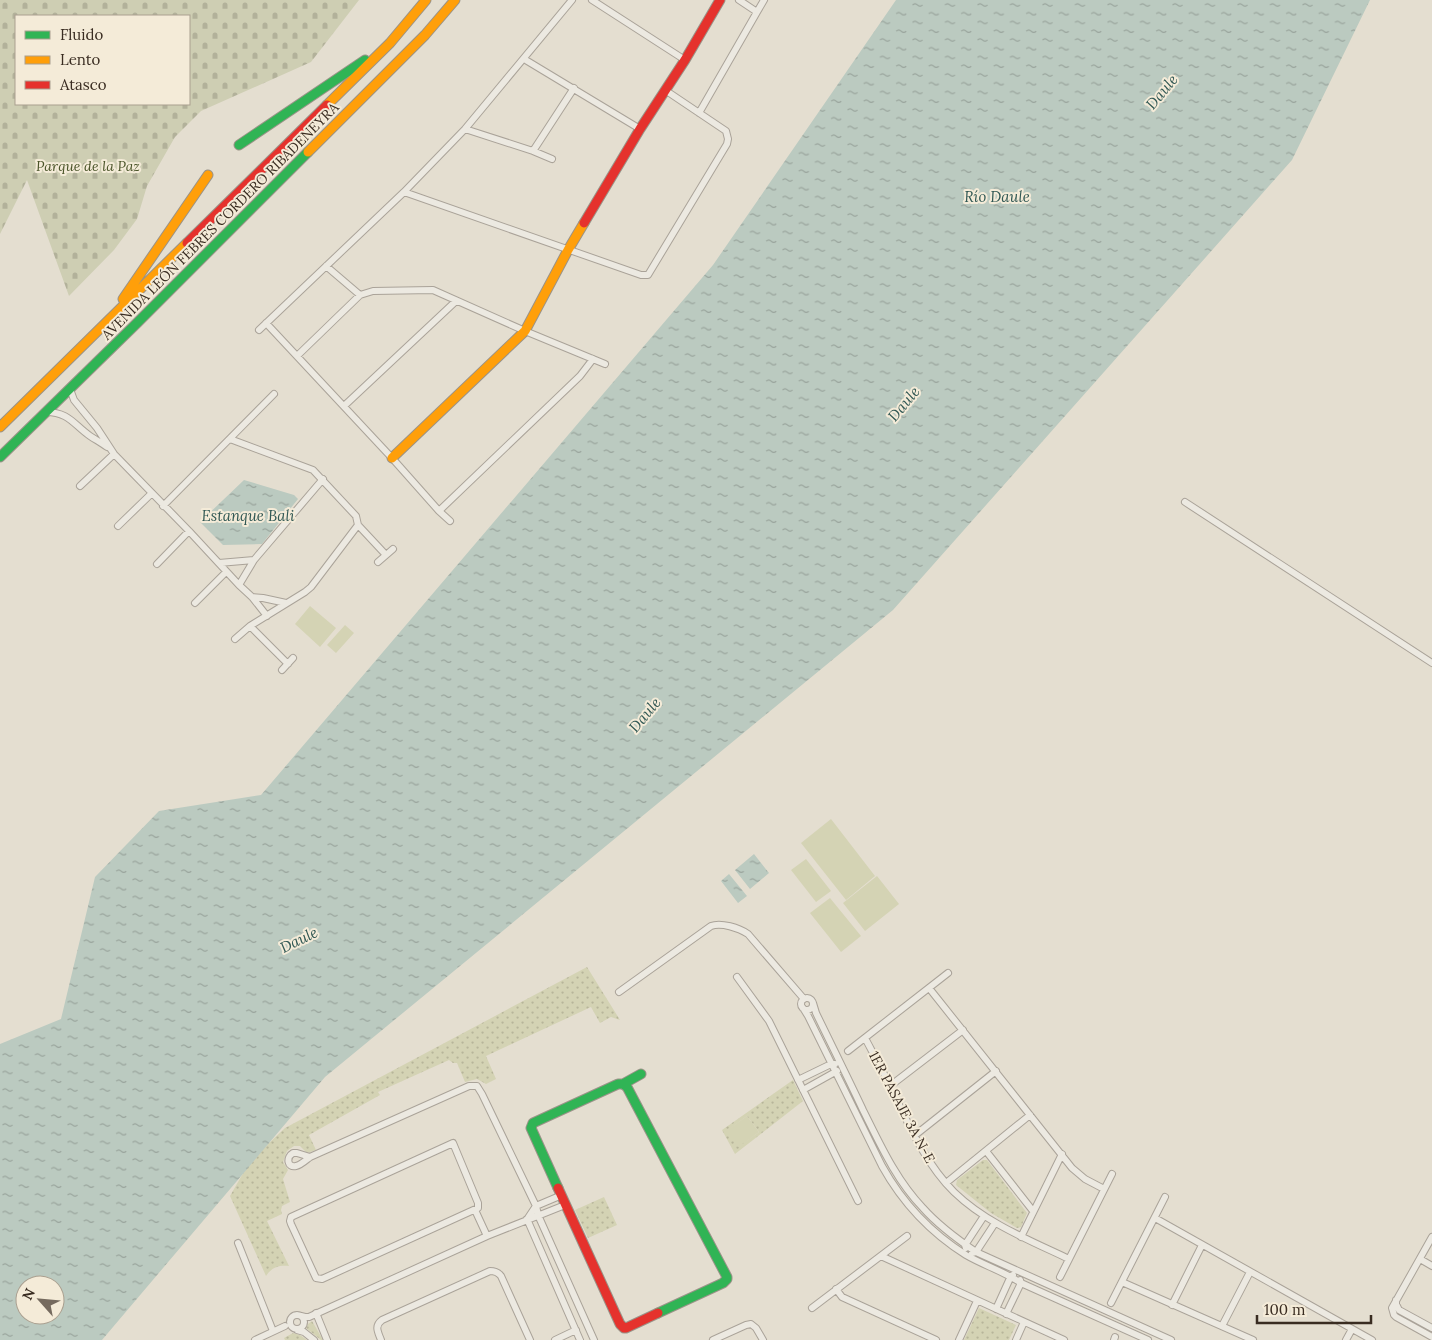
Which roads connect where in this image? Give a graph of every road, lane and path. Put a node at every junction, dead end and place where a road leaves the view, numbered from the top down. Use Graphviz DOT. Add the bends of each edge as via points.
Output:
graph roads {
  1 [pos="426,0"];
  2 [pos="455,0"];
  3 [pos="572,0"];
  4 [pos="592,0"];
  5 [pos="720,0"];
  6 [pos="739,0"];
  7 [pos="760,1"];
  8 [pos="757,12"];
  9 [pos="390,43"];
  10 [pos="524,59"];
  11 [pos="685,60"];
  12 [pos="574,88"];
  13 [pos="665,90"];
  14 [pos="699,113"];
  15 [pos="465,129"];
  16 [pos="640,129"];
  17 [pos="239,145"];
  18 [pos="533,150"];
  19 [pos="552,159"];
  20 [pos="208,175"];
  21 [pos="404,192"];
  22 [pos="568,250"];
  23 [pos="326,266"];
  24 [pos="360,296"];
  25 [pos="456,301"];
  26 [pos="107,322"];
  27 [pos="266,323"];
  28 [pos="259,330"];
  29 [pos="525,331"];
  30 [pos="297,356"];
  31 [pos="593,359"];
  32 [pos="605,364"];
  33 [pos="70,389"];
  34 [pos="274,394"];
  35 [pos="344,406"];
  36 [pos="46,412"];
  37 [pos="0,427"];
  38 [pos="230,439"];
  39 [pos="108,448"];
  40 [pos="114,454"];
  41 [pos="0,458"];
  42 [pos="392,458"];
  43 [pos="323,479"];
  44 [pos="80,486"];
  45 [pos="152,494"];
  46 [pos="1185,502"];
  47 [pos="163,506"];
  48 [pos="439,511"];
  49 [pos="450,521"];
  50 [pos="358,525"];
  51 [pos="118,526"];
  52 [pos="189,531"];
  53 [pos="393,549"];
  54 [pos="386,555"];
  55 [pos="254,560"];
  56 [pos="378,562"];
  57 [pos="219,563"];
  58 [pos="157,564"];
  59 [pos="226,572"];
  60 [pos="239,586"];
  61 [pos="252,597"];
  62 [pos="195,603"];
  63 [pos="286,603"];
  64 [pos="267,616"];
  65 [pos="250,626"];
  66 [pos="235,639"];
  67 [pos="293,658"];
  68 [pos="1432,663"];
  69 [pos="288,664"];
  70 [pos="282,670"];
  71 [pos="948,973"];
  72 [pos="737,977"];
  73 [pos="929,988"];
  74 [pos="619,992"];
  75 [pos="804,999"];
  76 [pos="813,1003"];
  77 [pos="803,1008"];
  78 [pos="963,1030"];
  79 [pos="865,1038"];
  80 [pos="848,1051"];
  81 [pos="831,1064"];
  82 [pos="842,1064"];
  83 [pos="996,1071"];
  84 [pos="836,1073"];
  85 [pos="641,1074"];
  86 [pos="798,1080"];
  87 [pos="623,1084"];
  88 [pos="890,1086"];
  89 [pos="803,1090"];
  90 [pos="1030,1115"];
  91 [pos="914,1136"];
  92 [pos="986,1151"];
  93 [pos="1062,1154"];
  94 [pos="310,1157"];
  95 [pos="1112,1174"];
  96 [pos="946,1183"];
  97 [pos="1104,1189"];
  98 [pos="562,1195"];
  99 [pos="1165,1197"];
  100 [pos="858,1200"];
  101 [pos="566,1205"];
  102 [pos="536,1206"];
  103 [pos="476,1210"];
  104 [pos="1033,1211"];
  105 [pos="538,1215"];
  106 [pos="984,1216"];
  107 [pos="1155,1218"];
  108 [pos="527,1219"];
  109 [pos="994,1222"];
  110 [pos="487,1236"];
  111 [pos="907,1236"];
  112 [pos="1021,1236"];
  113 [pos="1432,1237"];
  114 [pos="238,1243"];
  115 [pos="966,1244"];
  116 [pos="1202,1245"];
  117 [pos="976,1252"];
  118 [pos="966,1254"];
  119 [pos="881,1256"];
  120 [pos="1069,1259"];
  121 [pos="1420,1259"];
  122 [pos="1432,1266"];
  123 [pos="1019,1272"];
  124 [pos="1250,1272"];
  125 [pos="1011,1276"];
  126 [pos="1060,1278"];
  127 [pos="1020,1282"];
  128 [pos="1122,1282"];
  129 [pos="836,1289"];
  130 [pos="1396,1299"];
  131 [pos="977,1301"];
  132 [pos="1111,1303"];
  133 [pos="1172,1305"];
  134 [pos="812,1308"];
  135 [pos="996,1309"];
  136 [pos="316,1314"];
  137 [pos="1006,1314"];
  138 [pos="301,1316"];
  139 [pos="309,1316"];
  140 [pos="1024,1322"];
  141 [pos="304,1324"];
  142 [pos="291,1326"];
  143 [pos="1222,1326"];
  144 [pos="1432,1328"];
  145 [pos="1352,1329"];
  146 [pos="576,1330"];
  147 [pos="273,1332"];
  148 [pos="1432,1337"];
  149 [pos="255,1340"];
  150 [pos="314,1340"];
  151 [pos="327,1340"];
  152 [pos="381,1340"];
  153 [pos="530,1340"];
  154 [pos="555,1340"];
  155 [pos="580,1340"];
  156 [pos="594,1340"];
  157 [pos="713,1340"];
  158 [pos="763,1340"];
  159 [pos="936,1340"];
  160 [pos="959,1340"];
  161 [pos="1016,1340"];
  162 [pos="1064,1340"];
  163 [pos="1148,1340"];
  164 [pos="1171,1340"];
  165 [pos="1253,1340"];
  166 [pos="1346,1340"];
  167 [pos="1372,1340"];
  1 -- 9 [label="main road, AVENIDA LEÓN FEBRES CORDERO RIBADENEYRA"];
  2 -- 33 [label="main road, AVENIDA LEÓN FEBRES CORDERO RIBADENEYRA" via="425,36"];
  3 -- 10 [label="street"];
  4 -- 11 [label="street"];
  5 -- 11 [label="main road"];
  6 -- 8 [label="street"];
  7 -- 8 [label="street"];
  8 -- 14 [label="street"];
  9 -- 17 [label="main road"];
  9 -- 26 [label="main road, AVENIDA LEÓN FEBRES CORDERO RIBADENEYRA"];
  10 -- 12 [label="street"];
  10 -- 15 [label="street"];
  11 -- 13 [label="main road"];
  12 -- 16 [label="street"];
  12 -- 18 [label="street"];
  13 -- 14 [label="street"];
  13 -- 16 [label="main road"];
  14 -- 22 [label="street" via="726,131 727,144 648,275"];
  15 -- 18 [label="street"];
  15 -- 21 [label="street"];
  16 -- 22 [label="main road"];
  18 -- 19 [label="street"];
  20 -- 26 [label="main road"];
  21 -- 22 [label="street"];
  21 -- 23 [label="street"];
  22 -- 29 [label="main road"];
  23 -- 24 [label="street"];
  23 -- 27 [label="street"];
  24 -- 25 [label="street" via="373,291 433,290"];
  24 -- 30 [label="street"];
  25 -- 29 [label="street"];
  25 -- 35 [label="street"];
  26 -- 37 [label="main road, AVENIDA LEÓN FEBRES CORDERO RIBADENEYRA"];
  27 -- 28 [label="street"];
  27 -- 30 [label="street"];
  29 -- 31 [label="street"];
  29 -- 42 [label="main road"];
  30 -- 35 [label="street"];
  31 -- 32 [label="street"];
  31 -- 48 [label="street" via="580,376"];
  33 -- 36 [label="main road, AVENIDA LEÓN FEBRES CORDERO RIBADENEYRA"];
  33 -- 39 [label="street" via="74,400 97,428"];
  34 -- 38 [label="street"];
  35 -- 42 [label="street"];
  36 -- 39 [label="street" via="67,417"];
  36 -- 41 [label="main road, AVENIDA LEÓN FEBRES CORDERO RIBADENEYRA"];
  38 -- 43 [label="street" via="309,468"];
  38 -- 47 [label="street"];
  39 -- 40 [label="street"];
  40 -- 44 [label="street"];
  40 -- 45 [label="street"];
  42 -- 48 [label="street"];
  43 -- 50 [label="street" via="356,516"];
  43 -- 55 [label="street"];
  45 -- 47 [label="street"];
  45 -- 51 [label="street"];
  46 -- 68 [label="street"];
  47 -- 52 [label="street"];
  48 -- 49 [label="street"];
  50 -- 54 [label="street"];
  50 -- 63 [label="street" via="311,587"];
  52 -- 57 [label="street"];
  52 -- 58 [label="street"];
  53 -- 54 [label="street"];
  54 -- 56 [label="street"];
  55 -- 57 [label="street"];
  55 -- 60 [label="street"];
  57 -- 59 [label="street"];
  59 -- 60 [label="street"];
  59 -- 62 [label="street"];
  60 -- 61 [label="street"];
  61 -- 63 [label="street"];
  61 -- 64 [label="street"];
  63 -- 64 [label="street"];
  64 -- 65 [label="street"];
  65 -- 66 [label="street"];
  65 -- 69 [label="street"];
  67 -- 69 [label="street"];
  69 -- 70 [label="street"];
  71 -- 73 [label="street"];
  72 -- 86 [label="street" via="769,1021"];
  73 -- 78 [label="street"];
  73 -- 79 [label="street"];
  74 -- 75 [label="street" via="717,924 748,934"];
  75 -- 76 [label="street"];
  75 -- 77 [label="street" via="801,1003"];
  76 -- 77 [label="street" via="810,1010"];
  76 -- 82 [label="street"];
  77 -- 81 [label="street"];
  78 -- 83 [label="street"];
  78 -- 88 [label="street"];
  79 -- 80 [label="street"];
  79 -- 88 [label="street, 1ER PASAJE 3A N-E"];
  81 -- 82 [label="street"];
  81 -- 84 [label="street"];
  81 -- 86 [label="street"];
  82 -- 84 [label="street"];
  82 -- 115 [label="street" via="896,1173 922,1207"];
  83 -- 90 [label="street"];
  83 -- 91 [label="street"];
  84 -- 89 [label="street"];
  84 -- 118 [label="street" via="890,1180 916,1214"];
  85 -- 87 [label="main road"];
  86 -- 89 [label="street"];
  87 -- 98 [label="main road" via="532,1125"];
  87 -- 101 [label="main road" via="727,1279 624,1328"];
  88 -- 91 [label="street, 1ER PASAJE 3A N-E"];
  89 -- 100 [label="street"];
  90 -- 92 [label="street"];
  90 -- 93 [label="street"];
  91 -- 96 [label="street, 1ER PASAJE 3A N-E"];
  92 -- 96 [label="street"];
  92 -- 104 [label="street"];
  93 -- 97 [label="street" via="1084,1179"];
  93 -- 104 [label="street"];
  94 -- 102 [label="street" via="474,1086 482,1094"];
  95 -- 97 [label="street"];
  96 -- 106 [label="street, 1ER PASAJE 3A N-E"];
  97 -- 120 [label="street"];
  98 -- 101 [label="main road"];
  98 -- 102 [label="street"];
  99 -- 107 [label="street"];
  101 -- 105 [label="street"];
  102 -- 105 [label="street"];
  102 -- 108 [label="street"];
  103 -- 103 [label="street" via="478,1203 453,1143 291,1217 290,1221 314,1276 320,1280"];
  103 -- 110 [label="street"];
  104 -- 112 [label="street"];
  105 -- 108 [label="street"];
  105 -- 156 [label="street"];
  106 -- 109 [label="street, 1ER PASAJE 3A N-E"];
  106 -- 115 [label="street"];
  107 -- 116 [label="street"];
  107 -- 128 [label="street"];
  108 -- 110 [label="street"];
  108 -- 146 [label="street"];
  109 -- 112 [label="street, 1ER PASAJE 3A N-E"];
  109 -- 117 [label="street"];
  110 -- 136 [label="street"];
  111 -- 119 [label="street"];
  112 -- 120 [label="street, 1ER PASAJE 3A N-E"];
  113 -- 121 [label="street"];
  114 -- 147 [label="street"];
  115 -- 117 [label="street"];
  115 -- 118 [label="street"];
  116 -- 124 [label="street"];
  116 -- 133 [label="street"];
  117 -- 118 [label="street"];
  117 -- 123 [label="street"];
  118 -- 125 [label="street"];
  119 -- 129 [label="street"];
  119 -- 131 [label="street"];
  120 -- 126 [label="street"];
  121 -- 122 [label="street"];
  121 -- 130 [label="street"];
  123 -- 125 [label="street"];
  123 -- 127 [label="street"];
  123 -- 164 [label="street"];
  124 -- 143 [label="street"];
  124 -- 145 [label="street"];
  125 -- 127 [label="street"];
  125 -- 135 [label="street"];
  127 -- 137 [label="street"];
  127 -- 163 [label="street"];
  128 -- 132 [label="street"];
  128 -- 133 [label="street"];
  129 -- 134 [label="street"];
  129 -- 159 [label="street" via="842,1297"];
  130 -- 144 [label="street" via="1399,1310"];
  130 -- 148 [label="street" via="1392,1308 1394,1315"];
  131 -- 135 [label="street"];
  131 -- 160 [label="street"];
  133 -- 143 [label="street"];
  135 -- 137 [label="street"];
  136 -- 139 [label="street"];
  136 -- 151 [label="street"];
  137 -- 140 [label="street"];
  138 -- 139 [label="street"];
  138 -- 141 [label="street"];
  138 -- 142 [label="street" via="294,1315"];
  139 -- 141 [label="street"];
  140 -- 161 [label="street"];
  140 -- 162 [label="street"];
  141 -- 142 [label="street" via="301,1328"];
  142 -- 147 [label="street"];
  142 -- 150 [label="street"];
  143 -- 165 [label="street"];
  145 -- 166 [label="street"];
  145 -- 167 [label="street"];
  146 -- 154 [label="street"];
  146 -- 155 [label="street"];
  147 -- 149 [label="street"];
  152 -- 153 [label="street" via="377,1329 382,1320 490,1271 502,1276"];
  157 -- 158 [label="street" via="749,1324 756,1328"];
}
